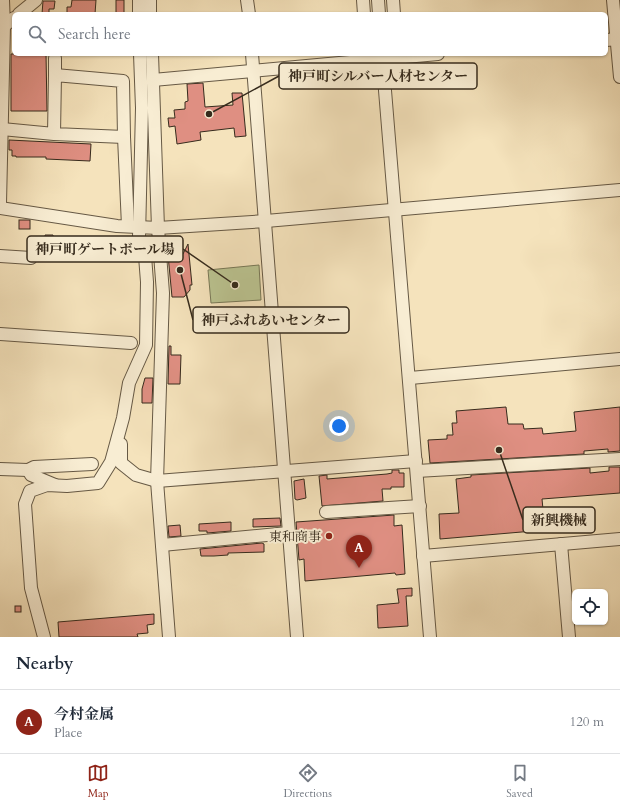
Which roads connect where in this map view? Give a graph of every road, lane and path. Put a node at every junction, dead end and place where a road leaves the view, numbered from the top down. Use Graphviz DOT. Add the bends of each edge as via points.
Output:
graph roads {
  1 [pos="3,0"];
  2 [pos="36,0"];
  3 [pos="139,0"];
  4 [pos="150,0"];
  5 [pos="248,0"];
  6 [pos="363,0"];
  7 [pos="378,0"];
  8 [pos="393,0"];
  9 [pos="614,0"];
  10 [pos="21,12"];
  11 [pos="139,12"];
  12 [pos="150,12"];
  13 [pos="249,12"];
  14 [pos="364,12"];
  15 [pos="379,12"];
  16 [pos="394,12"];
  17 [pos="12,20"];
  18 [pos="4,26"];
  19 [pos="614,40"];
  20 [pos="140,56"];
  21 [pos="152,56"];
  22 [pos="252,56"];
  23 [pos="382,56"];
  24 [pos="396,56"];
  25 [pos="369,57"];
  26 [pos="55,58"];
  27 [pos="253,70"];
  28 [pos="55,75"];
  29 [pos="620,77"];
  30 [pos="154,80"];
  31 [pos="2,129"];
  32 [pos="54,134"];
  33 [pos="124,137"];
  34 [pos="620,190"];
  35 [pos="0,203"];
  36 [pos="0,208"];
  37 [pos="395,210"];
  38 [pos="266,221"];
  39 [pos="134,227"];
  40 [pos="158,228"];
  41 [pos="0,256"];
  42 [pos="31,258"];
  43 [pos="0,334"];
  44 [pos="131,343"];
  45 [pos="620,359"];
  46 [pos="410,378"];
  47 [pos="123,418"];
  48 [pos="620,459"];
  49 [pos="92,464"];
  50 [pos="417,466"];
  51 [pos="0,469"];
  52 [pos="28,470"];
  53 [pos="284,471"];
  54 [pos="157,481"];
  55 [pos="56,486"];
  56 [pos="420,506"];
  57 [pos="326,512"];
  58 [pos="288,533"];
  59 [pos="620,539"];
  60 [pos="561,544"];
  61 [pos="162,545"];
  62 [pos="424,556"];
  63 [pos="44,637"];
  64 [pos="169,637"];
  65 [pos="297,637"];
  66 [pos="430,637"];
  67 [pos="569,637"];
  1 -- 18 [label="street"];
  2 -- 10 [label="street"];
  3 -- 11 [label="street"];
  4 -- 12 [label="street"];
  5 -- 13 [label="street"];
  6 -- 14 [label="street"];
  7 -- 15 [label="street"];
  8 -- 16 [label="street"];
  9 -- 19 [label="street"];
  17 -- 18 [label="street"];
  18 -- 31 [label="street"];
  19 -- 29 [label="street"];
  20 -- 39 [label="street" via="142,108"];
  21 -- 30 [label="street"];
  22 -- 27 [label="street"];
  23 -- 24 [label="street"];
  23 -- 25 [label="street"];
  23 -- 37 [label="street"];
  25 -- 27 [label="street"];
  26 -- 28 [label="street"];
  27 -- 30 [label="street"];
  27 -- 38 [label="street"];
  28 -- 32 [label="street"];
  28 -- 33 [label="street" via="123,81"];
  30 -- 40 [label="street"];
  31 -- 32 [label="street"];
  31 -- 35 [label="street"];
  32 -- 33 [label="street"];
  33 -- 39 [label="street"];
  34 -- 37 [label="street"];
  36 -- 39 [label="street"];
  37 -- 38 [label="street"];
  37 -- 46 [label="street"];
  38 -- 40 [label="street"];
  38 -- 53 [label="street"];
  39 -- 40 [label="street"];
  39 -- 47 [label="street" via="145,256 146,345 129,383"];
  40 -- 54 [label="street" via="163,293"];
  41 -- 42 [label="street"];
  43 -- 44 [label="street"];
  45 -- 46 [label="street"];
  46 -- 50 [label="street"];
  47 -- 54 [label="street" via="120,463 136,475"];
  47 -- 55 [label="street" via="112,462 98,483"];
  48 -- 50 [label="street"];
  49 -- 52 [label="street" via="34,467"];
  50 -- 53 [label="street"];
  50 -- 56 [label="street"];
  51 -- 52 [label="street"];
  52 -- 55 [label="street" via="31,475"];
  53 -- 54 [label="street"];
  53 -- 58 [label="street"];
  54 -- 61 [label="street"];
  55 -- 63 [label="street" via="47,485 30,491 25,504 31,588"];
  56 -- 57 [label="street"];
  56 -- 62 [label="street"];
  58 -- 61 [label="street"];
  58 -- 65 [label="street"];
  59 -- 60 [label="street"];
  60 -- 62 [label="street"];
  60 -- 67 [label="street"];
  61 -- 64 [label="street"];
  62 -- 66 [label="street"];
}
